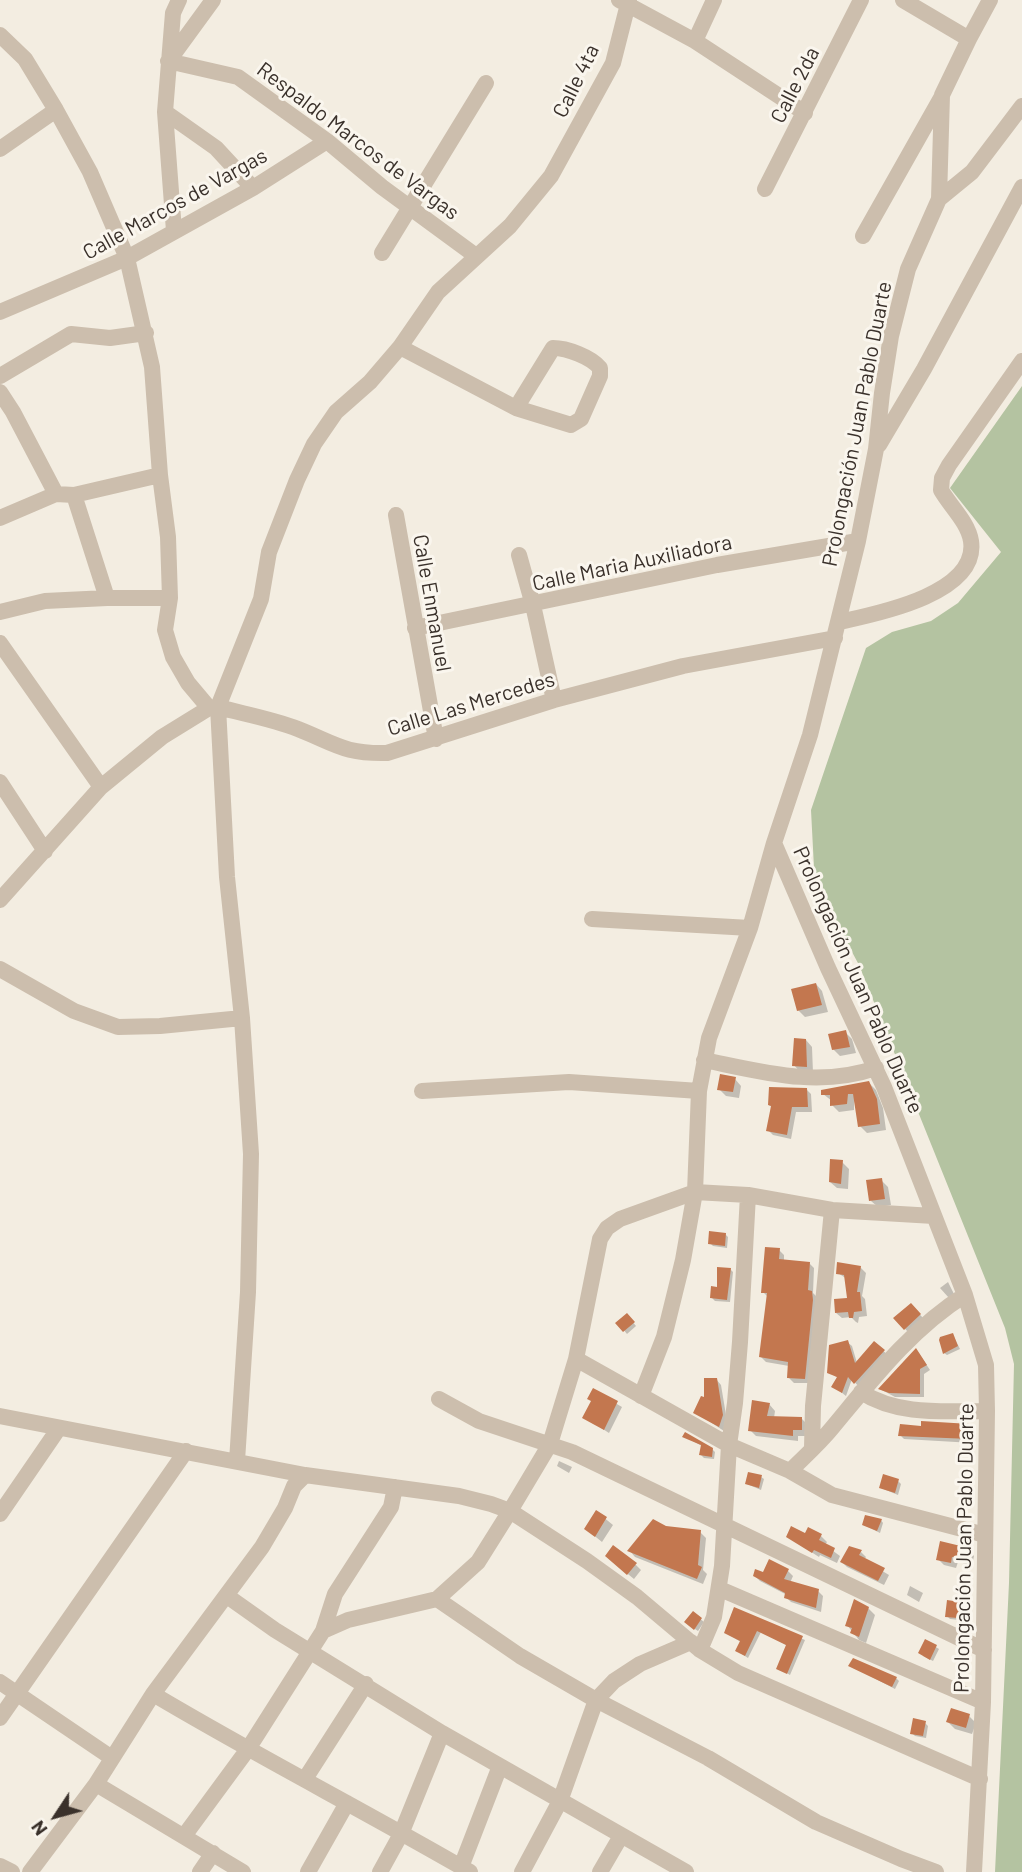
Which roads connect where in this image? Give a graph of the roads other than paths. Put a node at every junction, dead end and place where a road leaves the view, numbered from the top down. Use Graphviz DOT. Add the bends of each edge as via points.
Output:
graph roads {
  1 [pos="178,0"];
  2 [pos="213,0"];
  3 [pos="714,0"];
  4 [pos="861,0"];
  5 [pos="903,0"];
  6 [pos="990,0"];
  7 [pos="625,2"];
  8 [pos="0,35"];
  9 [pos="969,38"];
  10 [pos="695,41"];
  11 [pos="168,61"];
  12 [pos="486,83"];
  13 [pos="942,95"];
  14 [pos="1022,106"];
  15 [pos="56,110"];
  16 [pos="165,112"];
  17 [pos="805,113"];
  18 [pos="327,141"];
  19 [pos="0,149"];
  20 [pos="1022,187"];
  21 [pos="253,188"];
  22 [pos="765,189"];
  23 [pos="939,199"];
  24 [pos="411,208"];
  25 [pos="174,231"];
  26 [pos="863,236"];
  27 [pos="382,253"];
  28 [pos="476,256"];
  29 [pos="127,258"];
  30 [pos="0,312"];
  31 [pos="146,333"];
  32 [pos="400,347"];
  33 [pos="1022,361"];
  34 [pos="0,376"];
  35 [pos="0,392"];
  36 [pos="516,408"];
  37 [pos="876,449"];
  38 [pos="159,475"];
  39 [pos="56,494"];
  40 [pos="74,495"];
  41 [pos="396,515"];
  42 [pos="0,519"];
  43 [pos="858,541"];
  44 [pos="519,555"];
  45 [pos="107,598"];
  46 [pos="170,598"];
  47 [pos="533,605"];
  48 [pos="0,612"];
  49 [pos="415,628"];
  50 [pos="837,630"];
  51 [pos="0,643"];
  52 [pos="554,700"];
  53 [pos="213,708"];
  54 [pos="436,739"];
  55 [pos="0,782"];
  56 [pos="101,787"];
  57 [pos="774,842"];
  58 [pos="45,852"];
  59 [pos="0,900"];
  60 [pos="592,919"];
  61 [pos="750,928"];
  62 [pos="0,969"];
  63 [pos="242,1018"];
  64 [pos="705,1060"];
  65 [pos="876,1068"];
  66 [pos="422,1091"];
  67 [pos="699,1091"];
  68 [pos="695,1192"];
  69 [pos="748,1195"];
  70 [pos="832,1210"];
  71 [pos="934,1216"];
  72 [pos="965,1295"];
  73 [pos="576,1359"];
  74 [pos="861,1392"];
  75 [pos="641,1396"];
  76 [pos="439,1399"];
  77 [pos="987,1411"];
  78 [pos="0,1416"];
  79 [pos="59,1428"];
  80 [pos="550,1444"];
  81 [pos="729,1445"];
  82 [pos="812,1448"];
  83 [pos="186,1451"];
  84 [pos="237,1461"];
  85 [pos="790,1471"];
  86 [pos="300,1480"];
  87 [pos="395,1487"];
  88 [pos="510,1511"];
  89 [pos="0,1514"];
  90 [pos="725,1525"];
  91 [pos="985,1535"];
  92 [pos="720,1589"];
  93 [pos="227,1596"];
  94 [pos="436,1599"];
  95 [pos="323,1631"];
  96 [pos="695,1646"];
  97 [pos="984,1650"];
  98 [pos="309,1651"];
  99 [pos="0,1682"];
  100 [pos="366,1684"];
  101 [pos="17,1694"];
  102 [pos="153,1694"];
  103 [pos="596,1700"];
  104 [pos="983,1702"];
  105 [pos="0,1718"];
  106 [pos="442,1733"];
  107 [pos="248,1749"];
  108 [pos="112,1758"];
  109 [pos="500,1766"];
  110 [pos="304,1779"];
  111 [pos="979,1779"];
  112 [pos="96,1783"];
  113 [pos="560,1801"];
  114 [pos="347,1803"];
  115 [pos="401,1833"];
  116 [pos="184,1836"];
  117 [pos="621,1836"];
  118 [pos="213,1853"];
  119 [pos="0,1866"];
  120 [pos="466,1869"];
  121 [pos="678,1870"];
  122 [pos="12,1872"];
  123 [pos="30,1872"];
  124 [pos="200,1872"];
  125 [pos="243,1872"];
  126 [pos="308,1872"];
  127 [pos="380,1872"];
  128 [pos="522,1872"];
  129 [pos="600,1872"];
  130 [pos="936,1872"];
  131 [pos="974,1872"];
  1 -- 11 [label="street"];
  2 -- 11 [label="street"];
  3 -- 10 [label="street"];
  4 -- 17 [label="street, Calle 2da"];
  5 -- 9 [label="street"];
  6 -- 9 [label="street, Prolongación Juan Pablo Duarte"];
  7 -- 10 [label="street"];
  7 -- 28 [label="street, Calle 4ta" via="612,63 551,176 510,226"];
  8 -- 15 [label="street" via="25,59"];
  9 -- 13 [label="street, Prolongación Juan Pablo Duarte"];
  10 -- 17 [label="street"];
  11 -- 16 [label="street"];
  11 -- 18 [label="street, Respaldo Marcos de Vargas" via="238,77"];
  12 -- 24 [label="street"];
  13 -- 23 [label="street, Prolongación Juan Pablo Duarte"];
  13 -- 26 [label="street"];
  14 -- 23 [label="street" via="972,172"];
  15 -- 19 [label="street"];
  15 -- 29 [label="street" via="90,172"];
  16 -- 21 [label="street" via="216,148"];
  16 -- 25 [label="street"];
  17 -- 22 [label="street, Calle 2da"];
  18 -- 21 [label="street, Calle Marcos de Vargas"];
  18 -- 24 [label="street, Respaldo Marcos de Vargas"];
  20 -- 37 [label="street" via="925,369"];
  21 -- 25 [label="street, Calle Marcos de Vargas"];
  23 -- 37 [label="street, Prolongación Juan Pablo Duarte" via="908,269 891,336"];
  24 -- 27 [label="street"];
  24 -- 28 [label="street, Respaldo Marcos de Vargas"];
  25 -- 29 [label="street, Calle Marcos de Vargas"];
  28 -- 32 [label="street, Calle 4ta" via="438,292"];
  29 -- 30 [label="street, Calle Marcos de Vargas"];
  29 -- 31 [label="street"];
  31 -- 34 [label="street" via="110,338 71,334"];
  31 -- 38 [label="street"];
  32 -- 36 [label="street"];
  32 -- 53 [label="street, Calle 4ta" via="336,412 314,444 269,552 261,599"];
  33 -- 50 [label="street, Calle Las Mercedes" via="942,478 941,490 971,541 962,572 920,601"];
  35 -- 39 [label="street"];
  36 -- 36 [label="street" via="571,425 581,419 600,368 553,348"];
  37 -- 43 [label="street, Prolongación Juan Pablo Duarte"];
  38 -- 40 [label="street"];
  38 -- 46 [label="street"];
  39 -- 40 [label="street"];
  39 -- 42 [label="street"];
  40 -- 45 [label="street"];
  41 -- 49 [label="street, Calle Enmanuel"];
  43 -- 47 [label="street, Calle Maria Auxiliadora" via="717,565"];
  43 -- 50 [label="street, Prolongación Juan Pablo Duarte"];
  44 -- 47 [label="street"];
  45 -- 46 [label="street"];
  45 -- 48 [label="street" via="45,601"];
  46 -- 53 [label="street" via="165,630 173,657 188,683"];
  47 -- 49 [label="street, Calle Maria Auxiliadora"];
  47 -- 52 [label="street"];
  49 -- 54 [label="street, Calle Enmanuel"];
  50 -- 52 [label="street, Calle Las Mercedes"];
  50 -- 57 [label="street, Prolongación Juan Pablo Duarte" via="810,735"];
  51 -- 56 [label="street"];
  52 -- 54 [label="street, Calle Las Mercedes"];
  53 -- 54 [label="street, Calle Las Mercedes" via="297,728 362,754 387,753"];
  53 -- 56 [label="street" via="162,737"];
  53 -- 63 [label="street"];
  55 -- 58 [label="street"];
  56 -- 58 [label="street"];
  57 -- 61 [label="street"];
  57 -- 65 [label="street, Prolongación Juan Pablo Duarte"];
  58 -- 59 [label="street"];
  60 -- 61 [label="street"];
  61 -- 64 [label="street"];
  62 -- 63 [label="street" via="74,1011 118,1027"];
  63 -- 84 [label="street" via="251,1154"];
  64 -- 65 [label="street" via="821,1079"];
  64 -- 67 [label="street"];
  65 -- 71 [label="street, Prolongación Juan Pablo Duarte"];
  66 -- 67 [label="street" via="569,1082"];
  67 -- 68 [label="street"];
  68 -- 69 [label="street"];
  68 -- 73 [label="street" via="620,1219 602,1233"];
  68 -- 75 [label="street" via="664,1337"];
  69 -- 70 [label="street"];
  69 -- 81 [label="street"];
  70 -- 71 [label="street"];
  70 -- 82 [label="street"];
  71 -- 72 [label="street, Prolongación Juan Pablo Duarte"];
  72 -- 74 [label="street" via="942,1309"];
  72 -- 77 [label="street, Prolongación Juan Pablo Duarte" via="986,1365"];
  73 -- 75 [label="street"];
  73 -- 80 [label="street"];
  74 -- 77 [label="street" via="890,1406 923,1411"];
  74 -- 82 [label="street"];
  75 -- 81 [label="street"];
  76 -- 80 [label="street" via="479,1421"];
  77 -- 91 [label="street, Prolongación Juan Pablo Duarte"];
  78 -- 79 [label="street"];
  79 -- 83 [label="street"];
  79 -- 89 [label="street"];
  80 -- 88 [label="street"];
  80 -- 90 [label="street"];
  81 -- 85 [label="street"];
  81 -- 90 [label="street"];
  82 -- 85 [label="street"];
  83 -- 84 [label="street"];
  83 -- 101 [label="street"];
  84 -- 86 [label="street" via="280,1470"];
  85 -- 91 [label="street" via="849,1501"];
  86 -- 87 [label="street"];
  86 -- 93 [label="street"];
  87 -- 88 [label="street" via="459,1496"];
  87 -- 95 [label="street" via="391,1507 335,1594"];
  88 -- 94 [label="street" via="478,1562"];
  88 -- 96 [label="street" via="617,1582"];
  90 -- 92 [label="street"];
  90 -- 97 [label="street"];
  91 -- 97 [label="street, Prolongación Juan Pablo Duarte"];
  92 -- 96 [label="street" via="714,1617"];
  92 -- 104 [label="street"];
  93 -- 98 [label="street"];
  93 -- 102 [label="street"];
  94 -- 95 [label="street" via="348,1619"];
  94 -- 103 [label="street"];
  95 -- 98 [label="street"];
  96 -- 103 [label="street" via="640,1664"];
  96 -- 111 [label="street" via="738,1673"];
  97 -- 104 [label="street, Prolongación Juan Pablo Duarte"];
  98 -- 100 [label="street"];
  98 -- 107 [label="street"];
  99 -- 101 [label="street"];
  100 -- 106 [label="street"];
  100 -- 110 [label="street"];
  101 -- 105 [label="street"];
  101 -- 108 [label="street"];
  102 -- 107 [label="street"];
  102 -- 108 [label="street"];
  103 -- 113 [label="street"];
  103 -- 130 [label="street" via="708,1758 816,1822"];
  104 -- 111 [label="street, Prolongación Juan Pablo Duarte"];
  106 -- 109 [label="street"];
  106 -- 115 [label="street"];
  107 -- 110 [label="street"];
  107 -- 116 [label="street"];
  108 -- 112 [label="street"];
  109 -- 113 [label="street"];
  109 -- 120 [label="street"];
  110 -- 114 [label="street"];
  111 -- 131 [label="street, Prolongación Juan Pablo Duarte"];
  112 -- 116 [label="street"];
  112 -- 123 [label="street"];
  113 -- 117 [label="street"];
  113 -- 128 [label="street"];
  114 -- 115 [label="street"];
  114 -- 126 [label="street"];
  115 -- 120 [label="street"];
  115 -- 127 [label="street"];
  116 -- 118 [label="street"];
  117 -- 121 [label="street"];
  117 -- 129 [label="street"];
  118 -- 124 [label="street"];
  118 -- 125 [label="street"];
  119 -- 122 [label="street"];
}
